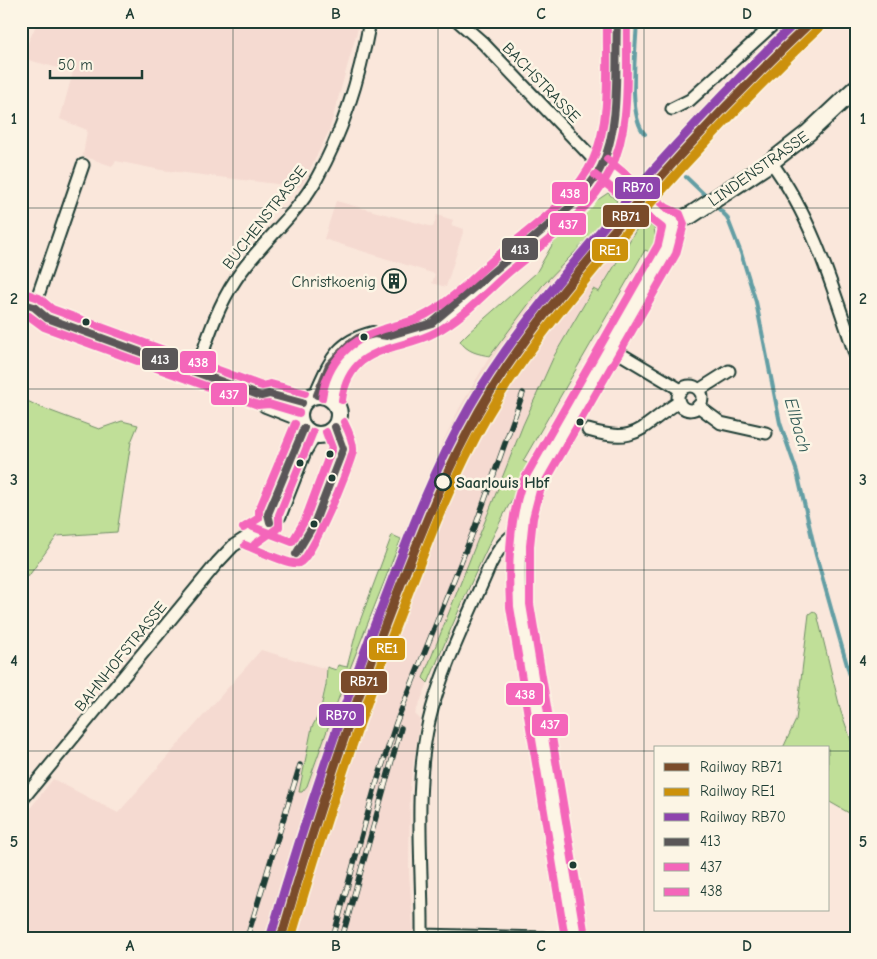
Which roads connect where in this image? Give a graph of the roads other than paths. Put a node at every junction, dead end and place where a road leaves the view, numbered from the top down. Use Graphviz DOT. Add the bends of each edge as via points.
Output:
graph roads {
  1 [pos="370,21"];
  2 [pos="458,21"];
  3 [pos="617,21"];
  4 [pos="777,21"];
  5 [pos="856,88"];
  6 [pos="672,109"];
  7 [pos="771,162"];
  8 [pos="83,165"];
  9 [pos="601,167"];
  10 [pos="628,190"];
  11 [pos="652,210"];
  12 [pos="674,222"];
  13 [pos="26,308"];
  14 [pos="609,347"];
  15 [pos="856,356"];
  16 [pos="729,371"];
  17 [pos="196,372"];
  18 [pos="699,390"];
  19 [pos="680,396"];
  20 [pos="325,397"];
  21 [pos="698,406"];
  22 [pos="305,421"];
  23 [pos="588,430"];
  24 [pos="766,433"];
  25 [pos="521,530"];
  26 [pos="21,801"];
  27 [pos="422,937"];
  28 [pos="543,938"];
  29 [pos="575,938"];
  1 -- 17 [label="street, BUCHENSTRASSE" via="364,57 350,102 316,180 236,279 222,303"];
  2 -- 9 [label="street, BACHSTRASSE"];
  3 -- 9 [label="street" via="613,131"];
  4 -- 6 [label="street" via="690,100"];
  5 -- 7 [label="street, LINDENSTRASSE"];
  7 -- 12 [label="street, LINDENSTRASSE" via="682,220"];
  7 -- 15 [label="street" via="808,221"];
  8 -- 13 [label="street"];
  9 -- 10 [label="street"];
  9 -- 20 [label="street" via="570,207 432,323 390,335 357,352 343,366"];
  11 -- 12 [label="street"];
  12 -- 14 [label="street" via="667,249"];
  13 -- 17 [label="street"];
  14 -- 19 [label="street"];
  14 -- 25 [label="street" via="531,487"];
  16 -- 18 [label="street"];
  17 -- 22 [label="street" via="261,396 269,394"];
  18 -- 19 [label="street" via="690,386"];
  18 -- 21 [label="street" via="702,398"];
  19 -- 21 [label="street" via="687,409"];
  19 -- 23 [label="street" via="634,434 619,437"];
  20 -- 22 [label="street" via="309,397"];
  20 -- 22 [label="street" via="338,410 338,423 331,431"];
  21 -- 24 [label="street" via="721,423"];
  22 -- 26 [label="street, BAHNHOFSTRASSE" via="268,514 270,522 233,546 217,563"];
  25 -- 27 [label="street" via="500,546 490,565 429,721 420,797"];
  25 -- 29 [label="street" via="520,605"];
  27 -- 28 [label="street"];
}
